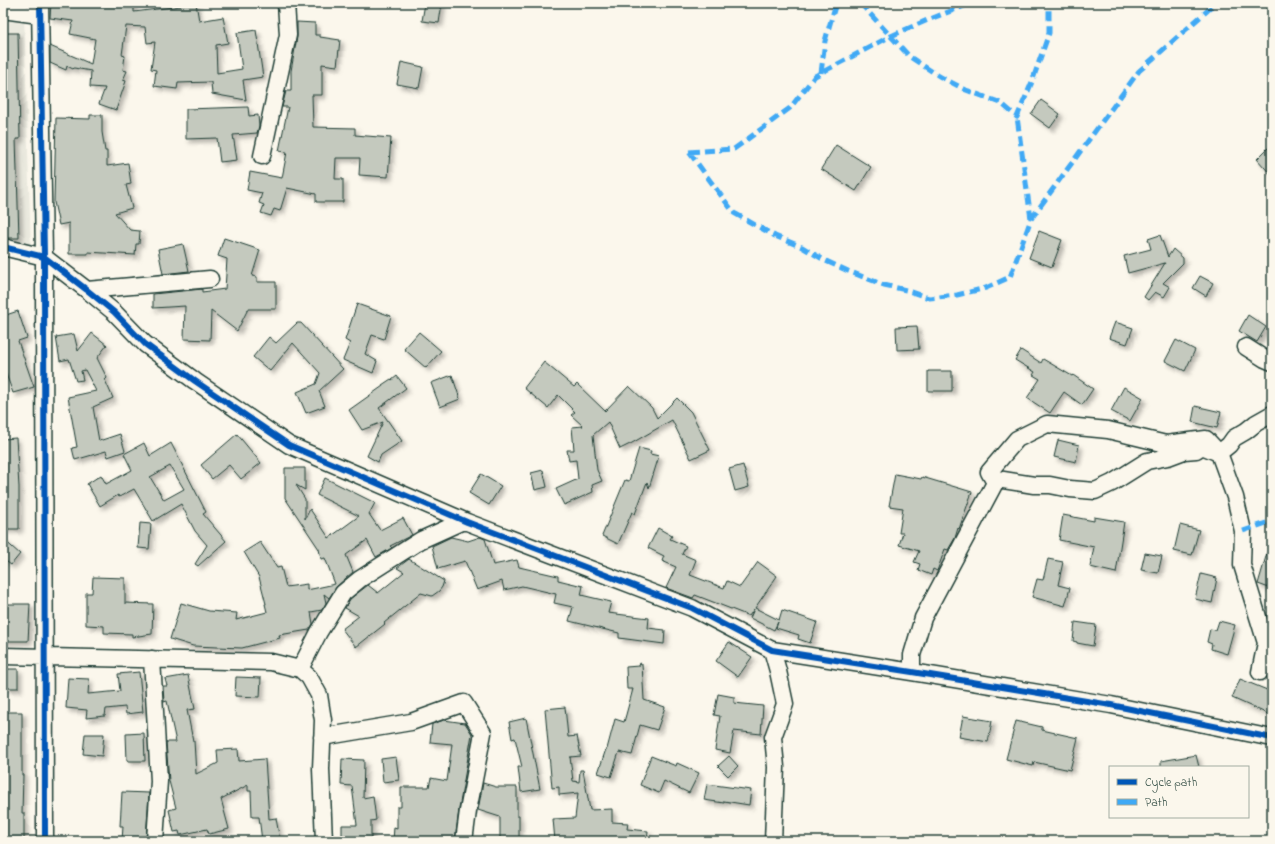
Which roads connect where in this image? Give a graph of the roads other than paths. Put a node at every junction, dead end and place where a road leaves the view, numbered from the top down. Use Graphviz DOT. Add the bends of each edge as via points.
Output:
graph roads {
  1 [pos="286,3"];
  2 [pos="39,9"];
  3 [pos="3,10"];
  4 [pos="262,156"];
  5 [pos="3,246"];
  6 [pos="44,257"];
  7 [pos="210,279"];
  8 [pos="87,290"];
  9 [pos="1246,347"];
  10 [pos="1272,362"];
  11 [pos="1272,414"];
  12 [pos="1219,453"];
  13 [pos="998,479"];
  14 [pos="467,522"];
  15 [pos="772,650"];
  16 [pos="3,656"];
  17 [pos="45,657"];
  18 [pos="152,660"];
  19 [pos="300,669"];
  20 [pos="912,672"];
  21 [pos="1260,672"];
  22 [pos="322,737"];
  23 [pos="1272,738"];
  24 [pos="45,841"];
  25 [pos="155,841"];
  26 [pos="324,841"];
  27 [pos="464,841"];
  28 [pos="773,841"];
  1 -- 4 [label="street" via="288,36"];
  2 -- 3 [label="street"];
  2 -- 6 [label="street"];
  5 -- 6 [label="street"];
  6 -- 8 [label="street"];
  6 -- 17 [label="street"];
  7 -- 8 [label="street"];
  8 -- 14 [label="street" via="114,312 145,344 288,445"];
  9 -- 10 [label="street"];
  11 -- 12 [label="street" via="1234,438"];
  12 -- 13 [label="street" via="1202,446 1196,450 1147,461 1095,491"];
  12 -- 13 [label="street" via="1206,439 1166,444 1108,430 1047,424 1018,439 989,472 994,479"];
  12 -- 21 [label="street" via="1242,524 1242,565 1266,643"];
  13 -- 20 [label="street" via="923,618 912,655"];
  14 -- 15 [label="street" via="692,608"];
  14 -- 19 [label="street" via="461,522 421,540 360,579 343,593"];
  15 -- 20 [label="street"];
  15 -- 28 [label="street" via="785,704 773,737 776,767"];
  16 -- 17 [label="street"];
  17 -- 18 [label="street"];
  17 -- 24 [label="street"];
  18 -- 19 [label="street" via="271,662"];
  18 -- 25 [label="street" via="159,781"];
  19 -- 22 [label="street" via="310,677 319,695 323,720"];
  20 -- 23 [label="street" via="1111,705"];
  22 -- 26 [label="street"];
  22 -- 27 [label="street" via="411,722 464,703 483,733"];
}
